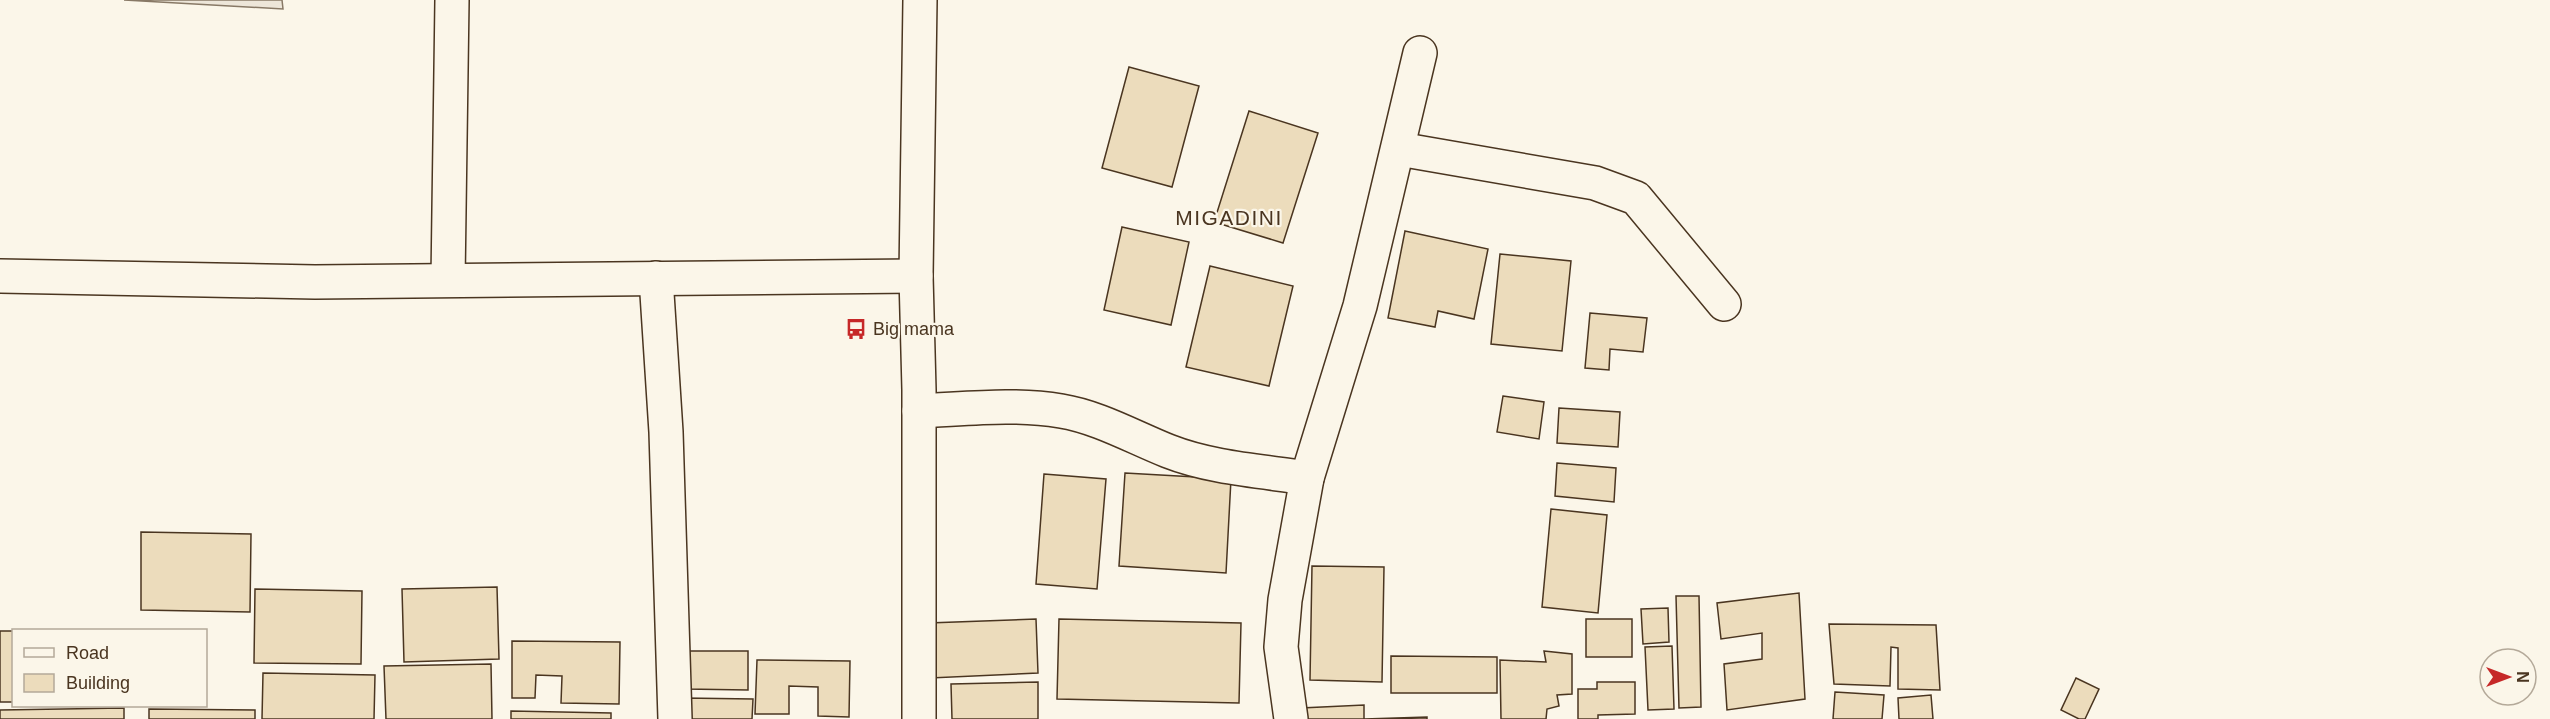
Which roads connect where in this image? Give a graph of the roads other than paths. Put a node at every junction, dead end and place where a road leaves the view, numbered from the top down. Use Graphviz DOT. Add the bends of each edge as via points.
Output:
graph roads {
  1 [pos="452,0"];
  2 [pos="920,0"];
  3 [pos="1420,53"];
  4 [pos="1399,149"];
  5 [pos="0,276"];
  6 [pos="916,276"];
  7 [pos="656,278"];
  8 [pos="448,280"];
  9 [pos="1724,304"];
  10 [pos="919,411"];
  11 [pos="1307,478"];
  12 [pos="675,719"];
  13 [pos="919,719"];
  14 [pos="1291,719"];
  1 -- 8 [label="street"];
  2 -- 6 [label="street"];
  3 -- 4 [label="street"];
  4 -- 9 [label="street" via="1595,183 1636,198"];
  4 -- 11 [label="street" via="1360,306"];
  5 -- 8 [label="street" via="315,282"];
  6 -- 7 [label="street"];
  6 -- 10 [label="street"];
  7 -- 8 [label="street"];
  7 -- 12 [label="street" via="666,432"];
  10 -- 11 [label="street" via="1029,406 1063,411 1169,452"];
  10 -- 13 [label="street"];
  11 -- 14 [label="street" via="1285,600 1281,647"];
}
